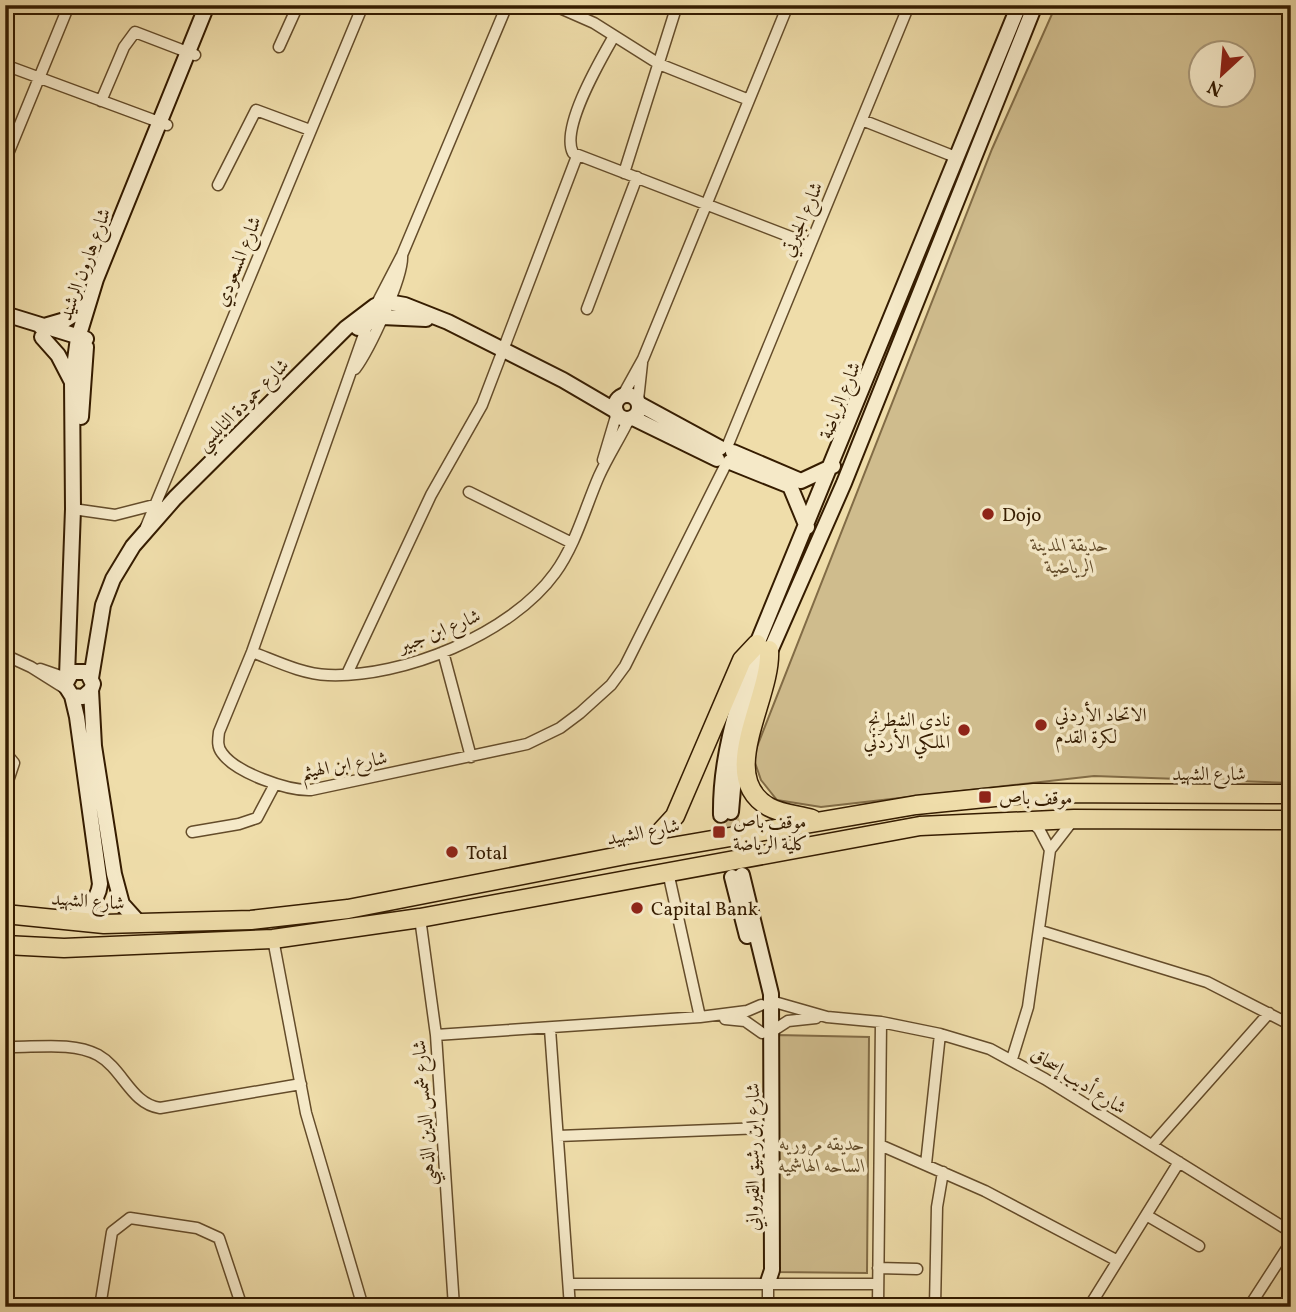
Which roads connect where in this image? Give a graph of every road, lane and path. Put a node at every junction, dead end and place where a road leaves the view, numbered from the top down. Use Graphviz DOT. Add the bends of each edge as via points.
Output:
graph roads {
  1 [pos="69,5"];
  2 [pos="207,5"];
  3 [pos="215,5"];
  4 [pos="298,5"];
  5 [pos="363,5"];
  6 [pos="507,5"];
  7 [pos="553,5"];
  8 [pos="677,5"];
  9 [pos="788,5"];
  10 [pos="909,5"];
  11 [pos="1019,5"];
  12 [pos="1035,5"];
  13 [pos="614,36"];
  14 [pos="279,47"];
  15 [pos="191,53"];
  16 [pos="660,64"];
  17 [pos="5,65"];
  18 [pos="39,78"];
  19 [pos="749,100"];
  20 [pos="102,101"];
  21 [pos="862,120"];
  22 [pos="163,124"];
  23 [pos="310,131"];
  24 [pos="577,156"];
  25 [pos="958,158"];
  26 [pos="5,161"];
  27 [pos="624,173"];
  28 [pos="637,177"];
  29 [pos="218,185"];
  30 [pos="706,204"];
  31 [pos="808,244"];
  32 [pos="87,306"];
  33 [pos="587,309"];
  34 [pos="379,311"];
  35 [pos="5,314"];
  36 [pos="5,323"];
  37 [pos="41,332"];
  38 [pos="82,344"];
  39 [pos="502,349"];
  40 [pos="643,359"];
  41 [pos="72,382"];
  42 [pos="874,383"];
  43 [pos="627,407"];
  44 [pos="725,456"];
  45 [pos="833,466"];
  46 [pos="469,492"];
  47 [pos="175,498"];
  48 [pos="155,505"];
  49 [pos="77,509"];
  50 [pos="807,527"];
  51 [pos="145,531"];
  52 [pos="572,543"];
  53 [pos="763,647"];
  54 [pos="252,652"];
  55 [pos="443,652"];
  56 [pos="5,655"];
  57 [pos="347,674"];
  58 [pos="76,681"];
  59 [pos="5,752"];
  60 [pos="471,757"];
  61 [pos="275,784"];
  62 [pos="5,790"];
  63 [pos="1291,794"];
  64 [pos="726,814"];
  65 [pos="1074,819"];
  66 [pos="818,820"];
  67 [pos="1291,820"];
  68 [pos="1030,821"];
  69 [pos="192,832"];
  70 [pos="1050,850"];
  71 [pos="625,855"];
  72 [pos="668,872"];
  73 [pos="737,876"];
  74 [pos="99,893"];
  75 [pos="118,894"];
  76 [pos="5,914"];
  77 [pos="420,918"];
  78 [pos="59,920"];
  79 [pos="140,924"];
  80 [pos="1041,931"];
  81 [pos="273,939"];
  82 [pos="5,945"];
  83 [pos="766,1003"];
  84 [pos="1269,1013"];
  85 [pos="700,1017"];
  86 [pos="827,1017"];
  87 [pos="1289,1020"];
  88 [pos="881,1023"];
  89 [pos="550,1029"];
  90 [pos="766,1032"];
  91 [pos="940,1034"];
  92 [pos="436,1035"];
  93 [pos="5,1046"];
  94 [pos="1012,1059"];
  95 [pos="301,1084"];
  96 [pos="763,1128"];
  97 [pos="558,1136"];
  98 [pos="880,1145"];
  99 [pos="1152,1145"];
  100 [pos="1179,1162"];
  101 [pos="926,1164"];
  102 [pos="943,1172"];
  103 [pos="1146,1215"];
  104 [pos="1291,1232"];
  105 [pos="1291,1242"];
  106 [pos="1199,1246"];
  107 [pos="1116,1260"];
  108 [pos="878,1268"];
  109 [pos="917,1269"];
  110 [pos="768,1282"];
  111 [pos="569,1284"];
  112 [pos="878,1284"];
  113 [pos="363,1306"];
  114 [pos="100,1307"];
  115 [pos="242,1307"];
  116 [pos="454,1307"];
  117 [pos="570,1307"];
  118 [pos="768,1307"];
  119 [pos="878,1307"];
  120 [pos="935,1307"];
  121 [pos="1089,1307"];
  122 [pos="1249,1307"];
  1 -- 18 [label="street"];
  2 -- 15 [label="street, شارع هارون الرشيد"];
  3 -- 15 [label="street, شارع هارون الرشيد"];
  4 -- 14 [label="street"];
  5 -- 23 [label="street, شارع المسعودي"];
  6 -- 34 [label="street, شارع ابن الهيثم"];
  7 -- 13 [label="street"];
  8 -- 16 [label="street"];
  9 -- 19 [label="street, شارع ابن جبير"];
  10 -- 21 [label="street, شارع الجبرتي"];
  11 -- 25 [label="street, شارع الرياضة"];
  12 -- 42 [label="street, شارع الرياضة"];
  13 -- 16 [label="street"];
  13 -- 24 [label="street" via="570,133 570,149"];
  15 -- 20 [label="street" via="135,33 124,47"];
  15 -- 22 [label="street, شارع هارون الرشيد"];
  16 -- 19 [label="street"];
  16 -- 27 [label="street"];
  17 -- 18 [label="street"];
  18 -- 20 [label="street"];
  18 -- 26 [label="street"];
  19 -- 30 [label="street, شارع ابن جبير"];
  20 -- 22 [label="street"];
  21 -- 25 [label="street"];
  21 -- 31 [label="street, شارع الجبرتي"];
  22 -- 32 [label="street, شارع هارون الرشيد"];
  22 -- 38 [label="street, شارع هارون الرشيد"];
  23 -- 29 [label="street" via="256,110"];
  23 -- 48 [label="street, شارع المسعودي"];
  24 -- 27 [label="street"];
  24 -- 39 [label="street"];
  25 -- 42 [label="street, شارع الرياضة"];
  27 -- 28 [label="street"];
  28 -- 30 [label="street"];
  28 -- 33 [label="street"];
  30 -- 31 [label="street"];
  30 -- 40 [label="street, شارع ابن جبير"];
  31 -- 44 [label="street, شارع الجبرتي"];
  32 -- 37 [label="street"];
  32 -- 38 [label="street, شارع هارون الرشيد"];
  34 -- 39 [label="street" via="448,322"];
  34 -- 47 [label="street, شارع حمودة النابلسي" via="337,338"];
  34 -- 54 [label="street, شارع ابن الهيثم" via="365,355 352,372"];
  35 -- 37 [label="street"];
  36 -- 37 [label="street"];
  37 -- 38 [label="street"];
  37 -- 41 [label="street"];
  38 -- 41 [label="street, شارع هارون الرشيد"];
  38 -- 49 [label="street, شارع هارون الرشيد"];
  39 -- 43 [label="street"];
  39 -- 57 [label="street" via="482,405 431,495"];
  40 -- 43 [label="street, شارع ابن جبير"];
  40 -- 43 [label="street, شارع ابن جبير"];
  41 -- 49 [label="street, شارع هارون الرشيد"];
  42 -- 45 [label="street, شارع الرياضة"];
  42 -- 53 [label="street, شارع الرياضة" via="844,483"];
  43 -- 44 [label="street"];
  43 -- 52 [label="street, شارع ابن جبير"];
  44 -- 45 [label="street" via="802,481"];
  44 -- 50 [label="street" via="790,486"];
  44 -- 60 [label="street, شارع ابن الهيثم" via="644,632 611,685 542,738"];
  45 -- 50 [label="street, شارع الرياضة"];
  46 -- 52 [label="street"];
  47 -- 48 [label="street, شارع حمودة النابلسي"];
  47 -- 51 [label="street, شارع حمودة النابلسي"];
  48 -- 49 [label="street, شارع حمودة النابلسي" via="115,515"];
  48 -- 51 [label="street, شارع المسعودي"];
  49 -- 58 [label="street, شارع هارون الرشيد"];
  50 -- 53 [label="street, شارع الرياضة"];
  51 -- 58 [label="street, شارع حمودة النابلسي" via="113,579"];
  52 -- 55 [label="street, شارع ابن جبير" via="557,571 520,610"];
  53 -- 64 [label="street, شارع الرياضة" via="727,740 721,789"];
  53 -- 66 [label="highway" via="770,670 744,757 745,776 753,793 767,806"];
  53 -- 71 [label="highway" via="742,660 675,816 653,840"];
  54 -- 57 [label="street, شارع ابن جبير" via="307,672"];
  54 -- 61 [label="street, شارع ابن الهيثم" via="219,732 218,745 227,759"];
  55 -- 57 [label="street, شارع ابن جبير"];
  55 -- 60 [label="street"];
  56 -- 58 [label="street"];
  58 -- 74 [label="street, شارع هارون الرشيد"];
  58 -- 75 [label="street, شارع هارون الرشيد" via="94,746"];
  59 -- 62 [label="street" via="14,764"];
  60 -- 61 [label="street, شارع ابن الهيثم" via="311,790"];
  61 -- 69 [label="street" via="257,818"];
  63 -- 66 [label="highway, شارع الشهيد" via="1034,793"];
  65 -- 67 [label="highway"];
  65 -- 68 [label="highway"];
  65 -- 70 [label="street"];
  66 -- 71 [label="highway, شارع الشهيد"];
  68 -- 70 [label="street"];
  68 -- 72 [label="highway" via="920,826"];
  70 -- 80 [label="street"];
  71 -- 79 [label="highway, شارع الشهيد" via="348,909 251,920"];
  72 -- 77 [label="highway"];
  72 -- 85 [label="street"];
  73 -- 83 [label="street"];
  74 -- 75 [label="street" via="111,900"];
  74 -- 78 [label="street" via="77,915"];
  75 -- 79 [label="street, شارع هارون الرشيد"];
  76 -- 78 [label="highway, شارع الشهيد"];
  77 -- 81 [label="highway"];
  77 -- 92 [label="street, شارع شمس الدين الذهبي"];
  78 -- 79 [label="highway, شارع الشهيد"];
  80 -- 84 [label="street" via="1207,982"];
  80 -- 94 [label="street" via="1024,1025"];
  81 -- 82 [label="highway" via="64,948"];
  81 -- 95 [label="street"];
  83 -- 85 [label="street, شارع أديب إسحاق" via="747,1011"];
  83 -- 86 [label="street, شارع أديب إسحاق"];
  83 -- 90 [label="street"];
  84 -- 87 [label="street"];
  84 -- 99 [label="street"];
  85 -- 89 [label="street, شارع أديب إسحاق"];
  85 -- 90 [label="street, شارع أديب إسحاق" via="745,1021"];
  86 -- 88 [label="street, شارع أديب إسحاق"];
  86 -- 90 [label="street, شارع أديب إسحاق" via="788,1021"];
  88 -- 91 [label="street, شارع أديب إسحاق"];
  88 -- 98 [label="street"];
  89 -- 92 [label="street, شارع أديب إسحاق"];
  89 -- 97 [label="street"];
  90 -- 96 [label="street, شارع ابن رشيق القيرواني"];
  90 -- 110 [label="street, شارع ابن رشيق القيرواني" via="772,1270"];
  91 -- 94 [label="street, شارع أديب إسحاق"];
  91 -- 101 [label="street"];
  92 -- 116 [label="street, شارع شمس الدين الذهبي"];
  93 -- 95 [label="street" via="75,1048 97,1055 116,1068 140,1101 160,1108"];
  94 -- 99 [label="street, شارع أديب إسحاق"];
  95 -- 113 [label="street"];
  96 -- 97 [label="street"];
  96 -- 110 [label="street, شارع ابن رشيق القيرواني"];
  97 -- 111 [label="street"];
  98 -- 101 [label="street"];
  98 -- 108 [label="street"];
  99 -- 100 [label="street, شارع أديب إسحاق"];
  100 -- 103 [label="street"];
  100 -- 104 [label="street, شارع أديب إسحاق"];
  101 -- 102 [label="street"];
  102 -- 107 [label="street"];
  102 -- 120 [label="street" via="937,1207"];
  103 -- 106 [label="street"];
  103 -- 107 [label="street"];
  105 -- 122 [label="street"];
  107 -- 121 [label="street"];
  108 -- 109 [label="street"];
  108 -- 112 [label="street"];
  110 -- 111 [label="street"];
  110 -- 112 [label="street"];
  110 -- 118 [label="street, شارع ابن رشيق القيرواني"];
  111 -- 117 [label="street"];
  112 -- 119 [label="street"];
  114 -- 115 [label="street" via="112,1232 130,1218 198,1228 219,1238"];
}
